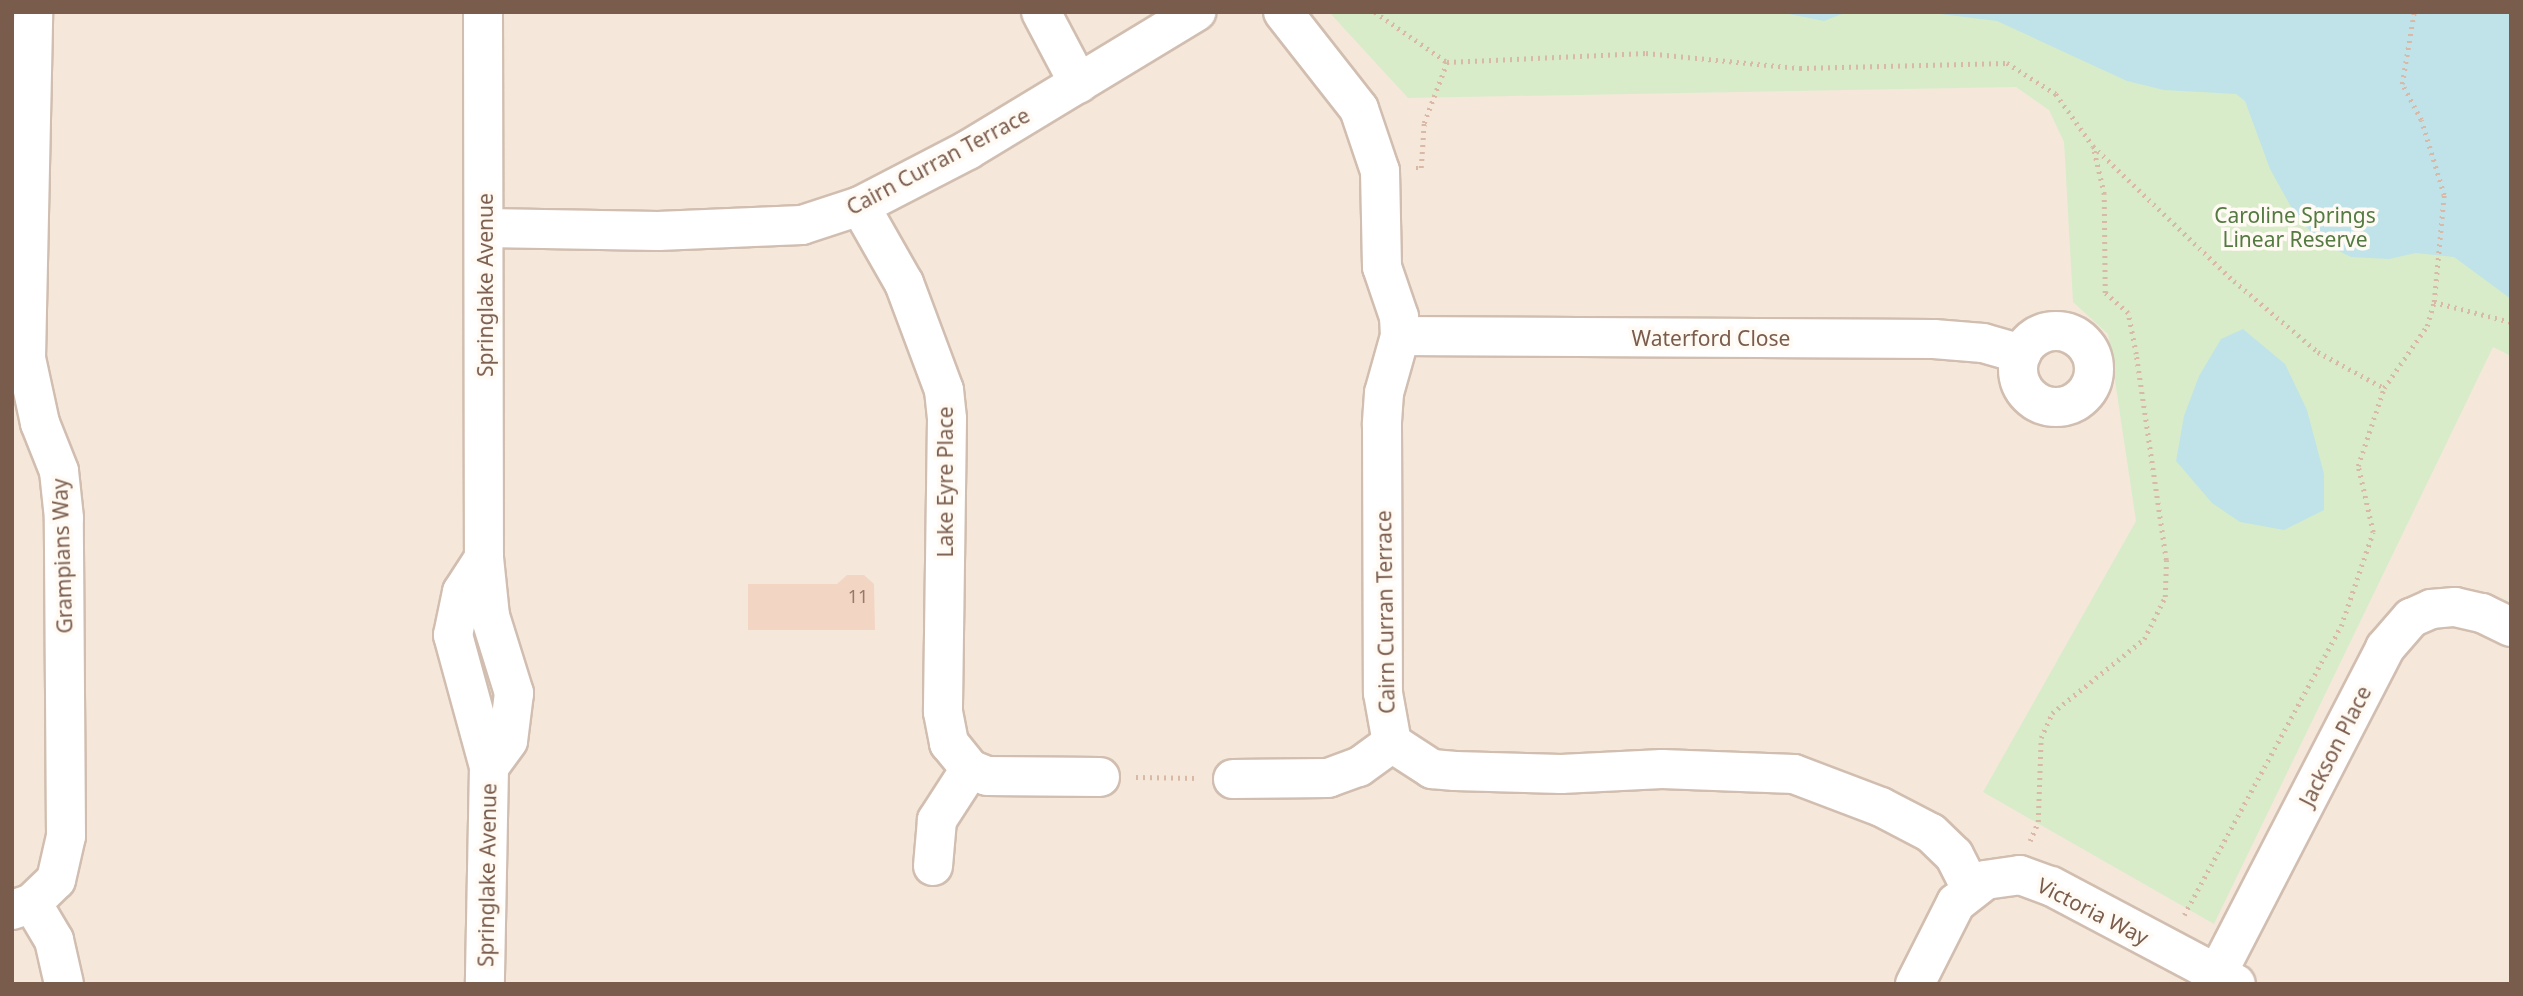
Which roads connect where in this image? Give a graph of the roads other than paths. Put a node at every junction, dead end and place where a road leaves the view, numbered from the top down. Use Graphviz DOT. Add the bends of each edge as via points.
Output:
graph roads {
  1 [pos="33,12"];
  2 [pos="484,12"];
  3 [pos="1041,12"];
  4 [pos="1196,12"];
  5 [pos="1283,12"];
  6 [pos="22,60"];
  7 [pos="1079,84"];
  8 [pos="860,206"];
  9 [pos="486,228"];
  10 [pos="1400,336"];
  11 [pos="2021,354"];
  12 [pos="2511,627"];
  13 [pos="1392,743"];
  14 [pos="970,769"];
  15 [pos="1100,777"];
  16 [pos="1233,779"];
  17 [pos="933,866"];
  18 [pos="1971,888"];
  19 [pos="22,906"];
  20 [pos="2227,979"];
  21 [pos="64,984"];
  22 [pos="485,984"];
  23 [pos="1915,984"];
  1 -- 6 [label="street, Grampians Way"];
  2 -- 9 [label="street, Springlake Avenue"];
  3 -- 7 [label="street"];
  4 -- 7 [label="street, Cairn Curran Terrace"];
  5 -- 10 [label="street, Cairn Curran Terrace" via="1359,109 1380,171 1382,267 1399,317"];
  6 -- 19 [label="street, Grampians Way" via="26,358 40,423 60,471 64,518 66,836 56,880"];
  7 -- 8 [label="street, Cairn Curran Terrace"];
  8 -- 9 [label="street, Cairn Curran Terrace" via="802,225 747,229"];
  8 -- 14 [label="street, Lake Eyre Place" via="904,283 944,390 943,712 949,743"];
  9 -- 22 [label="street, Springlake Avenue" via="484,558 490,616 514,693 508,741 489,767"];
  10 -- 11 [label="street, Waterford Close" via="1934,339 1983,343"];
  10 -- 13 [label="street, Cairn Curran Terrace" via="1384,393 1382,425 1383,693"];
  12 -- 20 [label="street, Jackson Place" via="2482,613 2455,607 2431,609 2411,618 2385,648"];
  13 -- 16 [label="street" via="1359,767 1328,778"];
  13 -- 18 [label="street, Cairn Curran Terrace" via="1432,769 1455,771 1561,774 1662,769 1794,774 1881,807 1931,833 1954,855"];
  14 -- 15 [label="street" via="1001,779"];
  14 -- 17 [label="street" via="937,820"];
  18 -- 20 [label="street, Victoria Way" via="1999,876 2020,875 2051,886"];
  18 -- 23 [label="street" via="1956,903"];
  19 -- 21 [label="street" via="54,940"];
}
